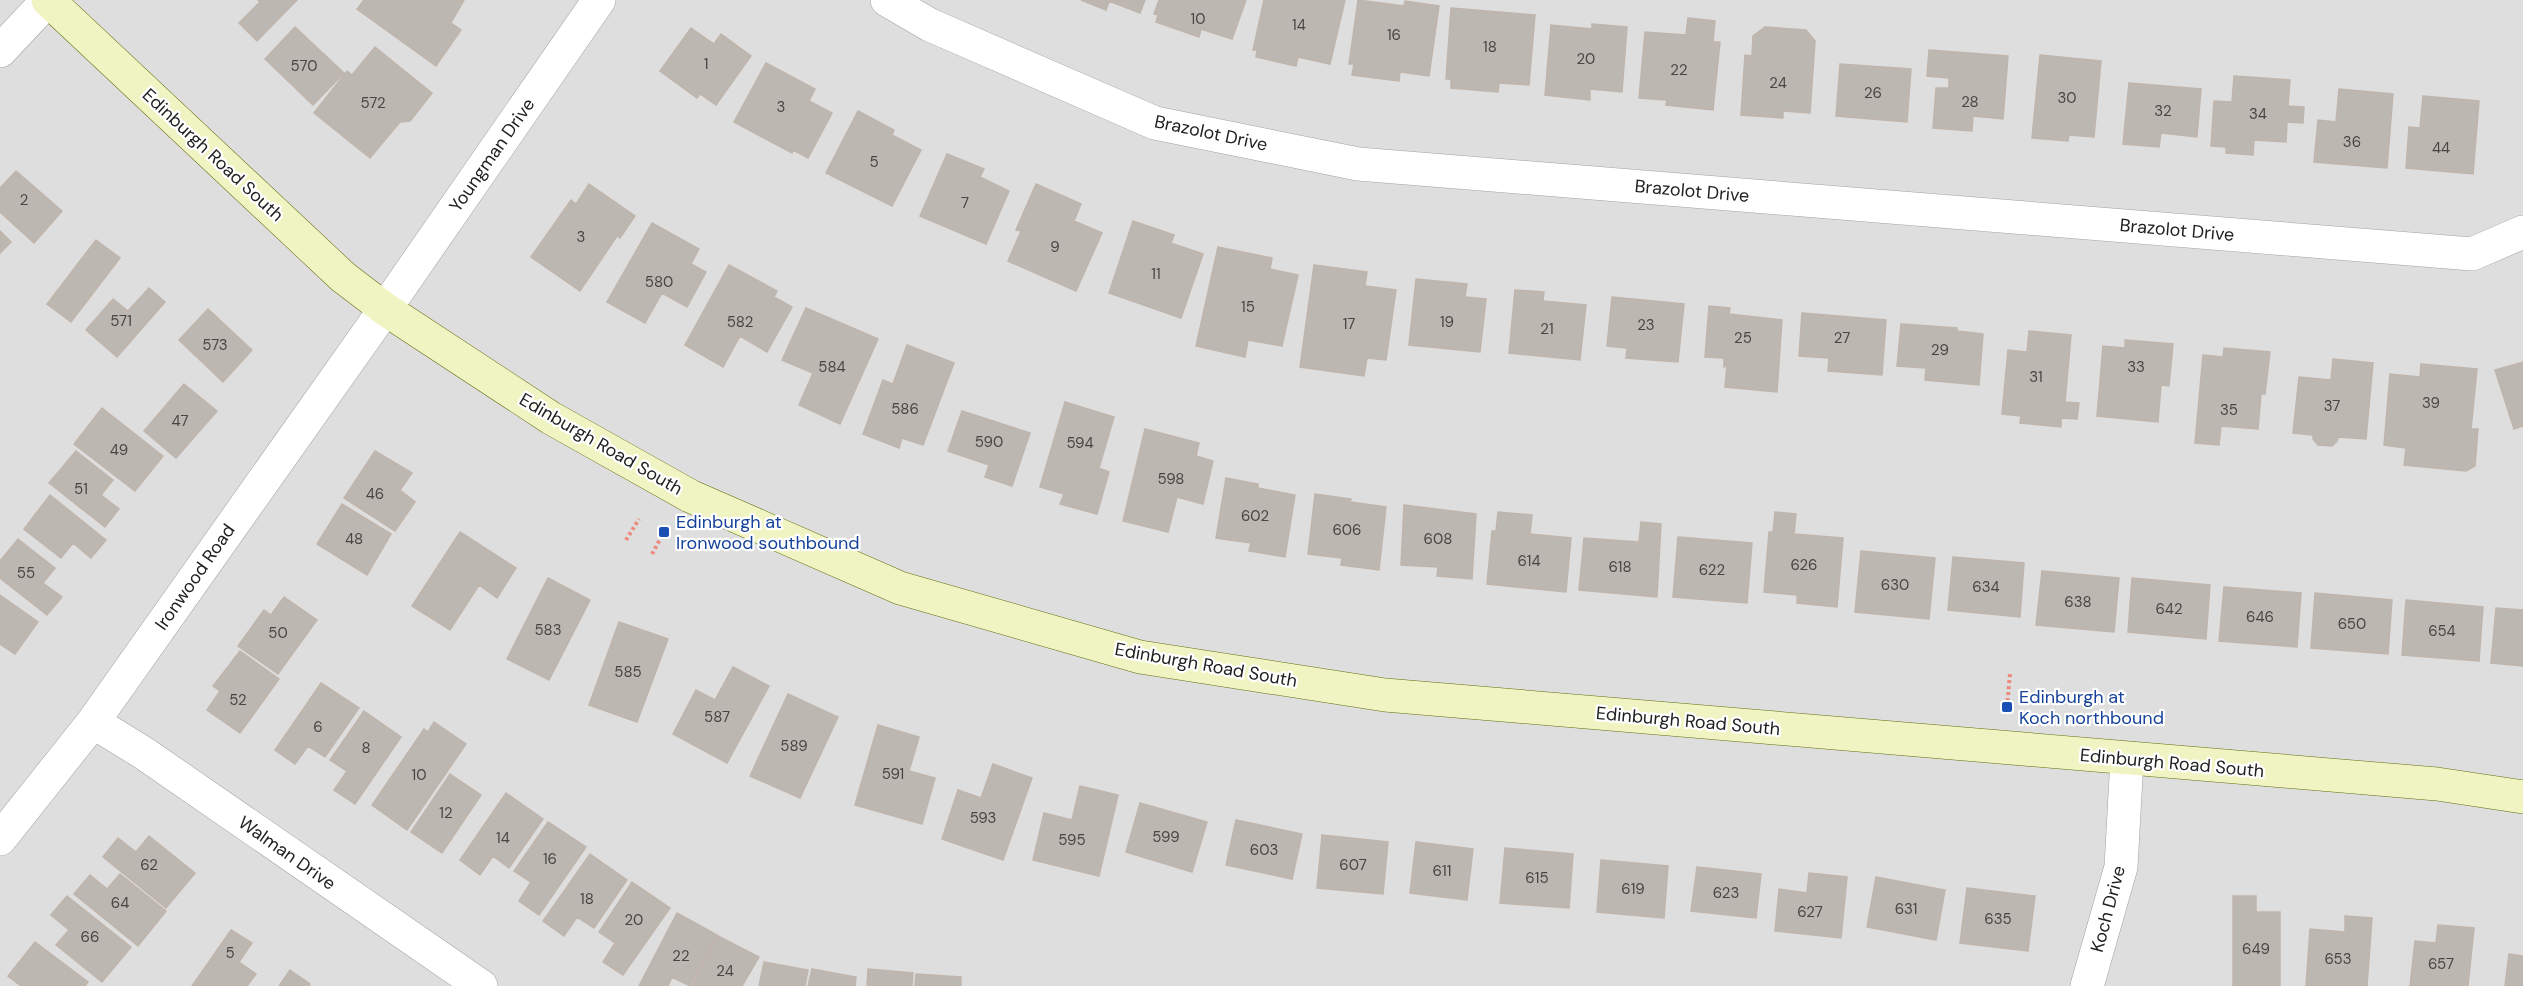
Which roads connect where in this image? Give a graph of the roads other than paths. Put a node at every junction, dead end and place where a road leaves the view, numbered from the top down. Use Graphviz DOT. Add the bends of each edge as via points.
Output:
graph roads {
  1 [pos="48,0"];
  2 [pos="599,0"];
  3 [pos="887,0"];
  4 [pos="0,51"];
  5 [pos="2523,232"];
  6 [pos="384,309"];
  7 [pos="93,722"];
  8 [pos="2127,759"];
  9 [pos="2523,797"];
  10 [pos="0,839"];
  11 [pos="481,986"];
  12 [pos="2087,986"];
  1 -- 4 [label="street"];
  1 -- 6 [label="main road, Edinburgh Road South" via="343,277"];
  2 -- 6 [label="street, Youngman Drive"];
  3 -- 5 [label="street, Brazolot Drive" via="930,25 1155,123 1358,164 2472,254"];
  6 -- 7 [label="street, Ironwood Road"];
  6 -- 8 [label="main road, Edinburgh Road South" via="551,418 690,496 900,588 1140,657 1385,695"];
  7 -- 10 [label="street, Ironwood Road"];
  7 -- 11 [label="street, Walman Drive"];
  8 -- 9 [label="main road, Edinburgh Road South" via="2437,784"];
  8 -- 12 [label="street, Koch Drive" via="2121,867"];
}
